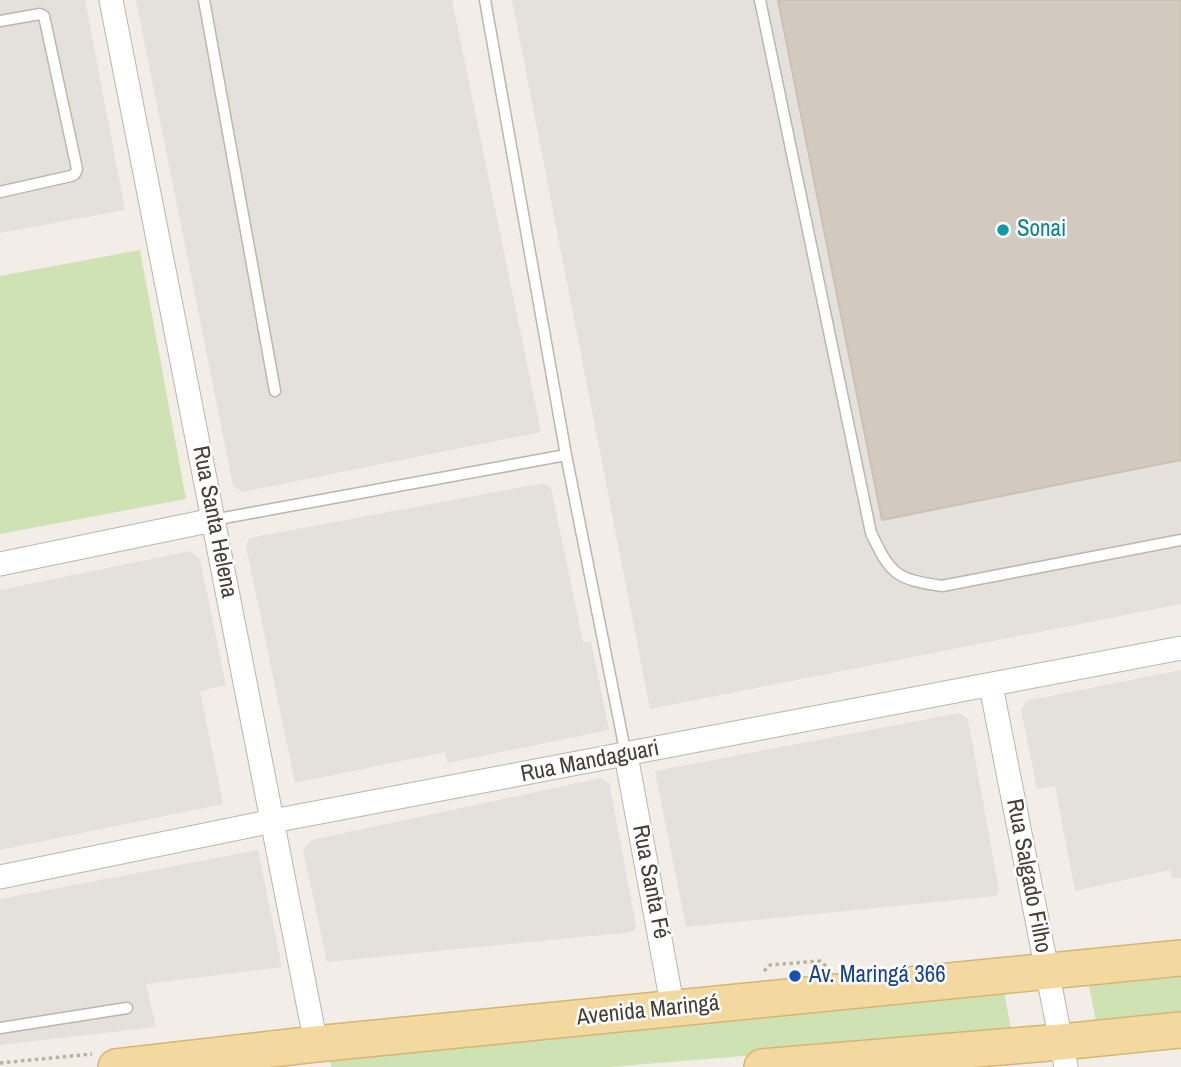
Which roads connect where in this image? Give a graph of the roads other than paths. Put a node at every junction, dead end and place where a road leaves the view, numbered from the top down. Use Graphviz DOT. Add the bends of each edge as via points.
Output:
graph roads {
  1 [pos="111,0"];
  2 [pos="204,0"];
  3 [pos="485,0"];
  4 [pos="760,0"];
  5 [pos="0,21"];
  6 [pos="0,192"];
  7 [pos="275,391"];
  8 [pos="566,455"];
  9 [pos="213,520"];
  10 [pos="1181,540"];
  11 [pos="0,564"];
  12 [pos="1181,648"];
  13 [pos="990,686"];
  14 [pos="626,755"];
  15 [pos="273,821"];
  16 [pos="0,877"];
  17 [pos="1181,958"];
  18 [pos="1046,972"];
  19 [pos="127,1008"];
  20 [pos="673,1009"];
  21 [pos="0,1028"];
  22 [pos="1181,1030"];
  23 [pos="318,1055"];
  24 [pos="1064,1055"];
  25 [pos="116,1067"];
  26 [pos="762,1067"];
  1 -- 9 [label="street, Rua Santa Helena"];
  2 -- 7 [label="lane"];
  3 -- 8 [label="lane"];
  4 -- 10 [label="lane" via="871,533 886,564 909,581 942,586"];
  5 -- 6 [label="lane" via="44,16 77,169 71,177"];
  8 -- 9 [label="lane"];
  8 -- 14 [label="lane"];
  9 -- 11 [label="street"];
  9 -- 15 [label="street, Rua Santa Helena"];
  12 -- 13 [label="street, Rua Mandaguari"];
  13 -- 14 [label="street, Rua Mandaguari"];
  13 -- 18 [label="street, Rua Salgado Filho"];
  14 -- 15 [label="street, Rua Mandaguari"];
  14 -- 20 [label="street, Rua Santa Fé"];
  15 -- 16 [label="street, Rua Mandaguari"];
  15 -- 23 [label="street, Rua Santa Helena"];
  17 -- 18 [label="main road, Avenida Maringá"];
  18 -- 20 [label="main road, Avenida Maringá"];
  18 -- 24 [label="street, Rua Salgado Filho"];
  19 -- 21 [label="lane"];
  20 -- 23 [label="main road, Avenida Maringá"];
  22 -- 24 [label="main road"];
  23 -- 25 [label="main road, Avenida Maringá"];
  24 -- 26 [label="main road"];
}
